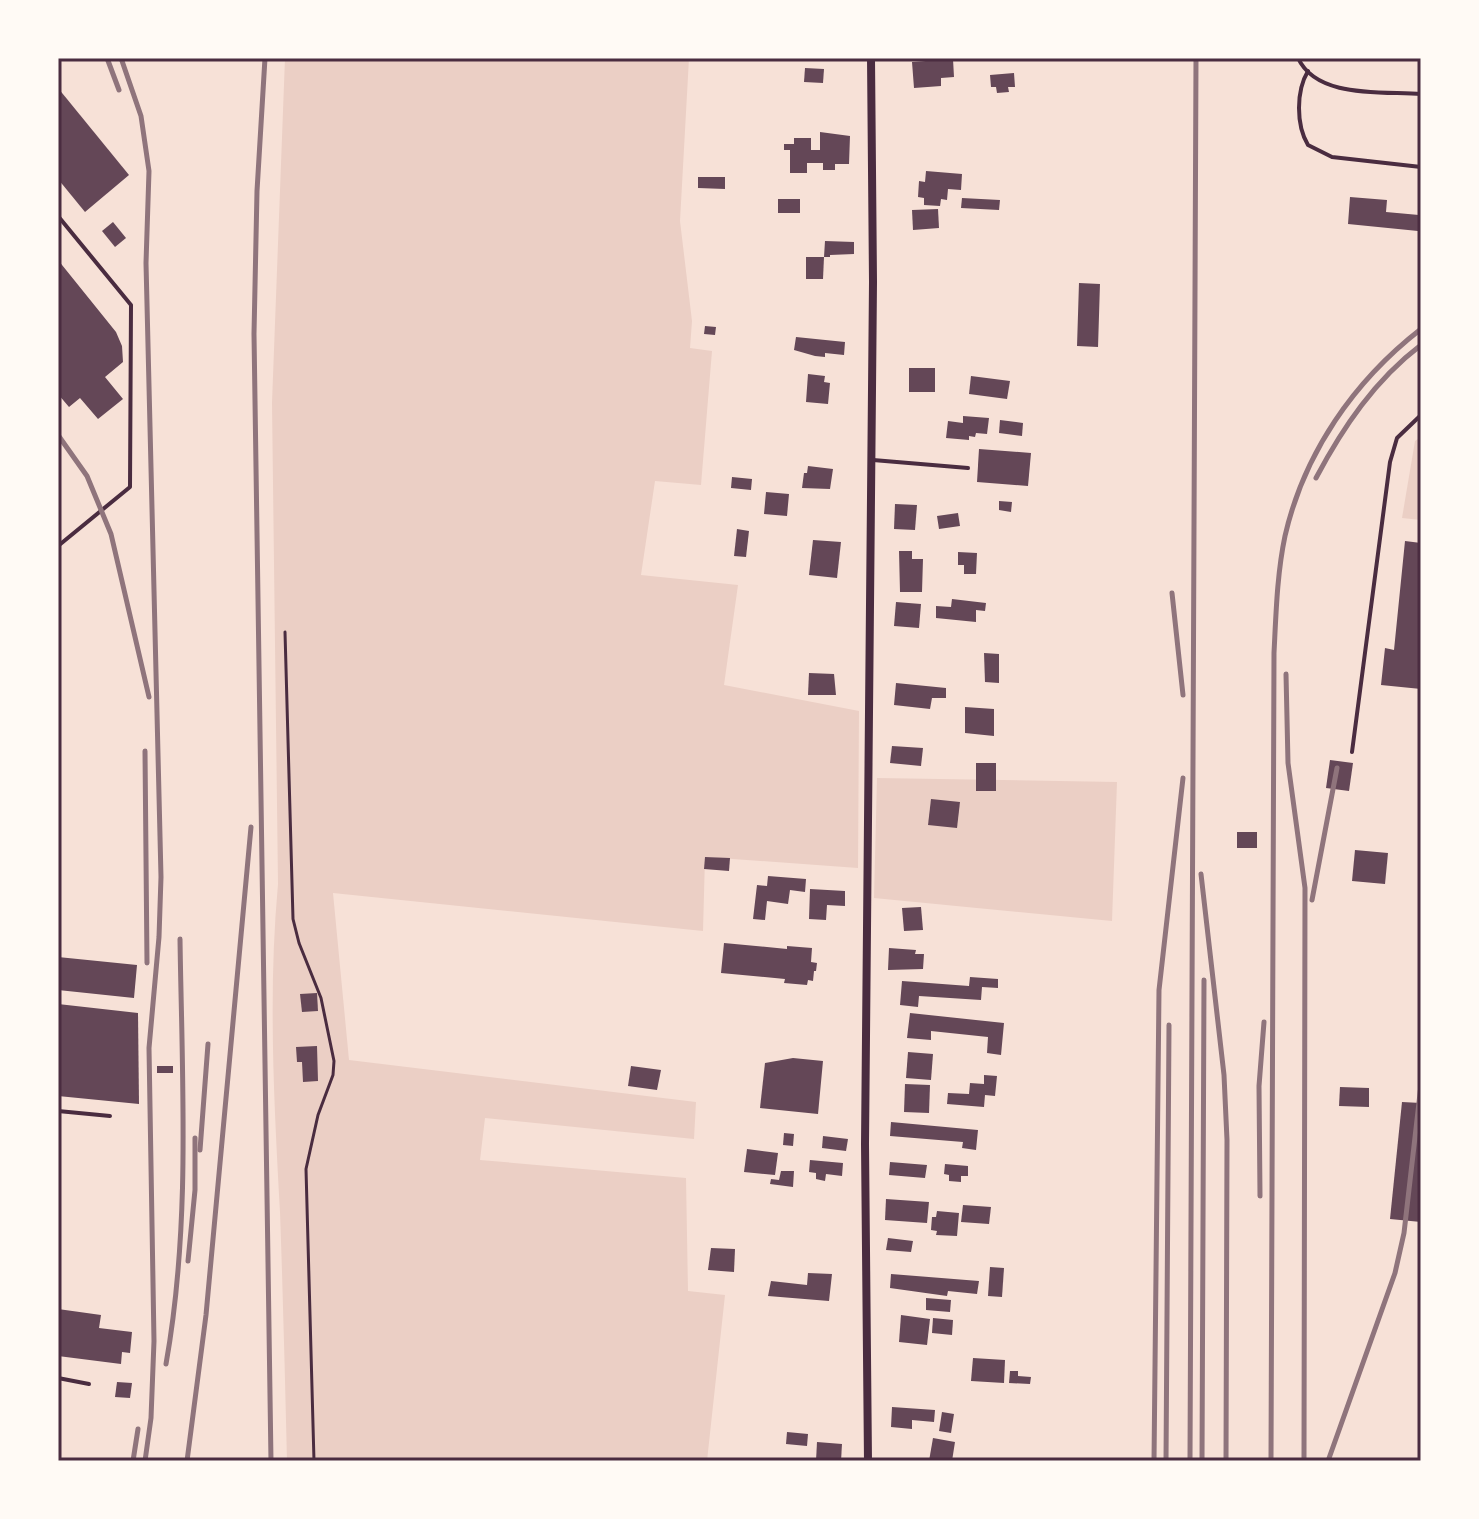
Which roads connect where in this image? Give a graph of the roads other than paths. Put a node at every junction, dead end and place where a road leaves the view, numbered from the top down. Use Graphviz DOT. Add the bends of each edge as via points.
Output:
graph roads {
  1 [pos="871,58"];
  2 [pos="1298,58"];
  3 [pos="1308,71"];
  4 [pos="1421,94"];
  5 [pos="1421,167"];
  6 [pos="58,216"];
  7 [pos="1421,415"];
  8 [pos="871,460"];
  9 [pos="968,468"];
  10 [pos="58,546"];
  11 [pos="1352,752"];
  12 [pos="58,1111"];
  13 [pos="110,1116"];
  14 [pos="58,1378"];
  15 [pos="89,1384"];
  16 [pos="868,1461"];
  1 -- 8 [label="street"];
  2 -- 3 [label="lane"];
  3 -- 4 [label="lane" via="1339,88"];
  3 -- 5 [label="lane" via="1300,85 1301,125 1308,145 1332,157"];
  6 -- 10 [label="lane" via="131,305 131,320 130,487"];
  7 -- 11 [label="lane" via="1397,438 1390,462"];
  8 -- 9 [label="lane"];
  8 -- 16 [label="street"];
  12 -- 13 [label="lane"];
  14 -- 15 [label="lane"];
}
